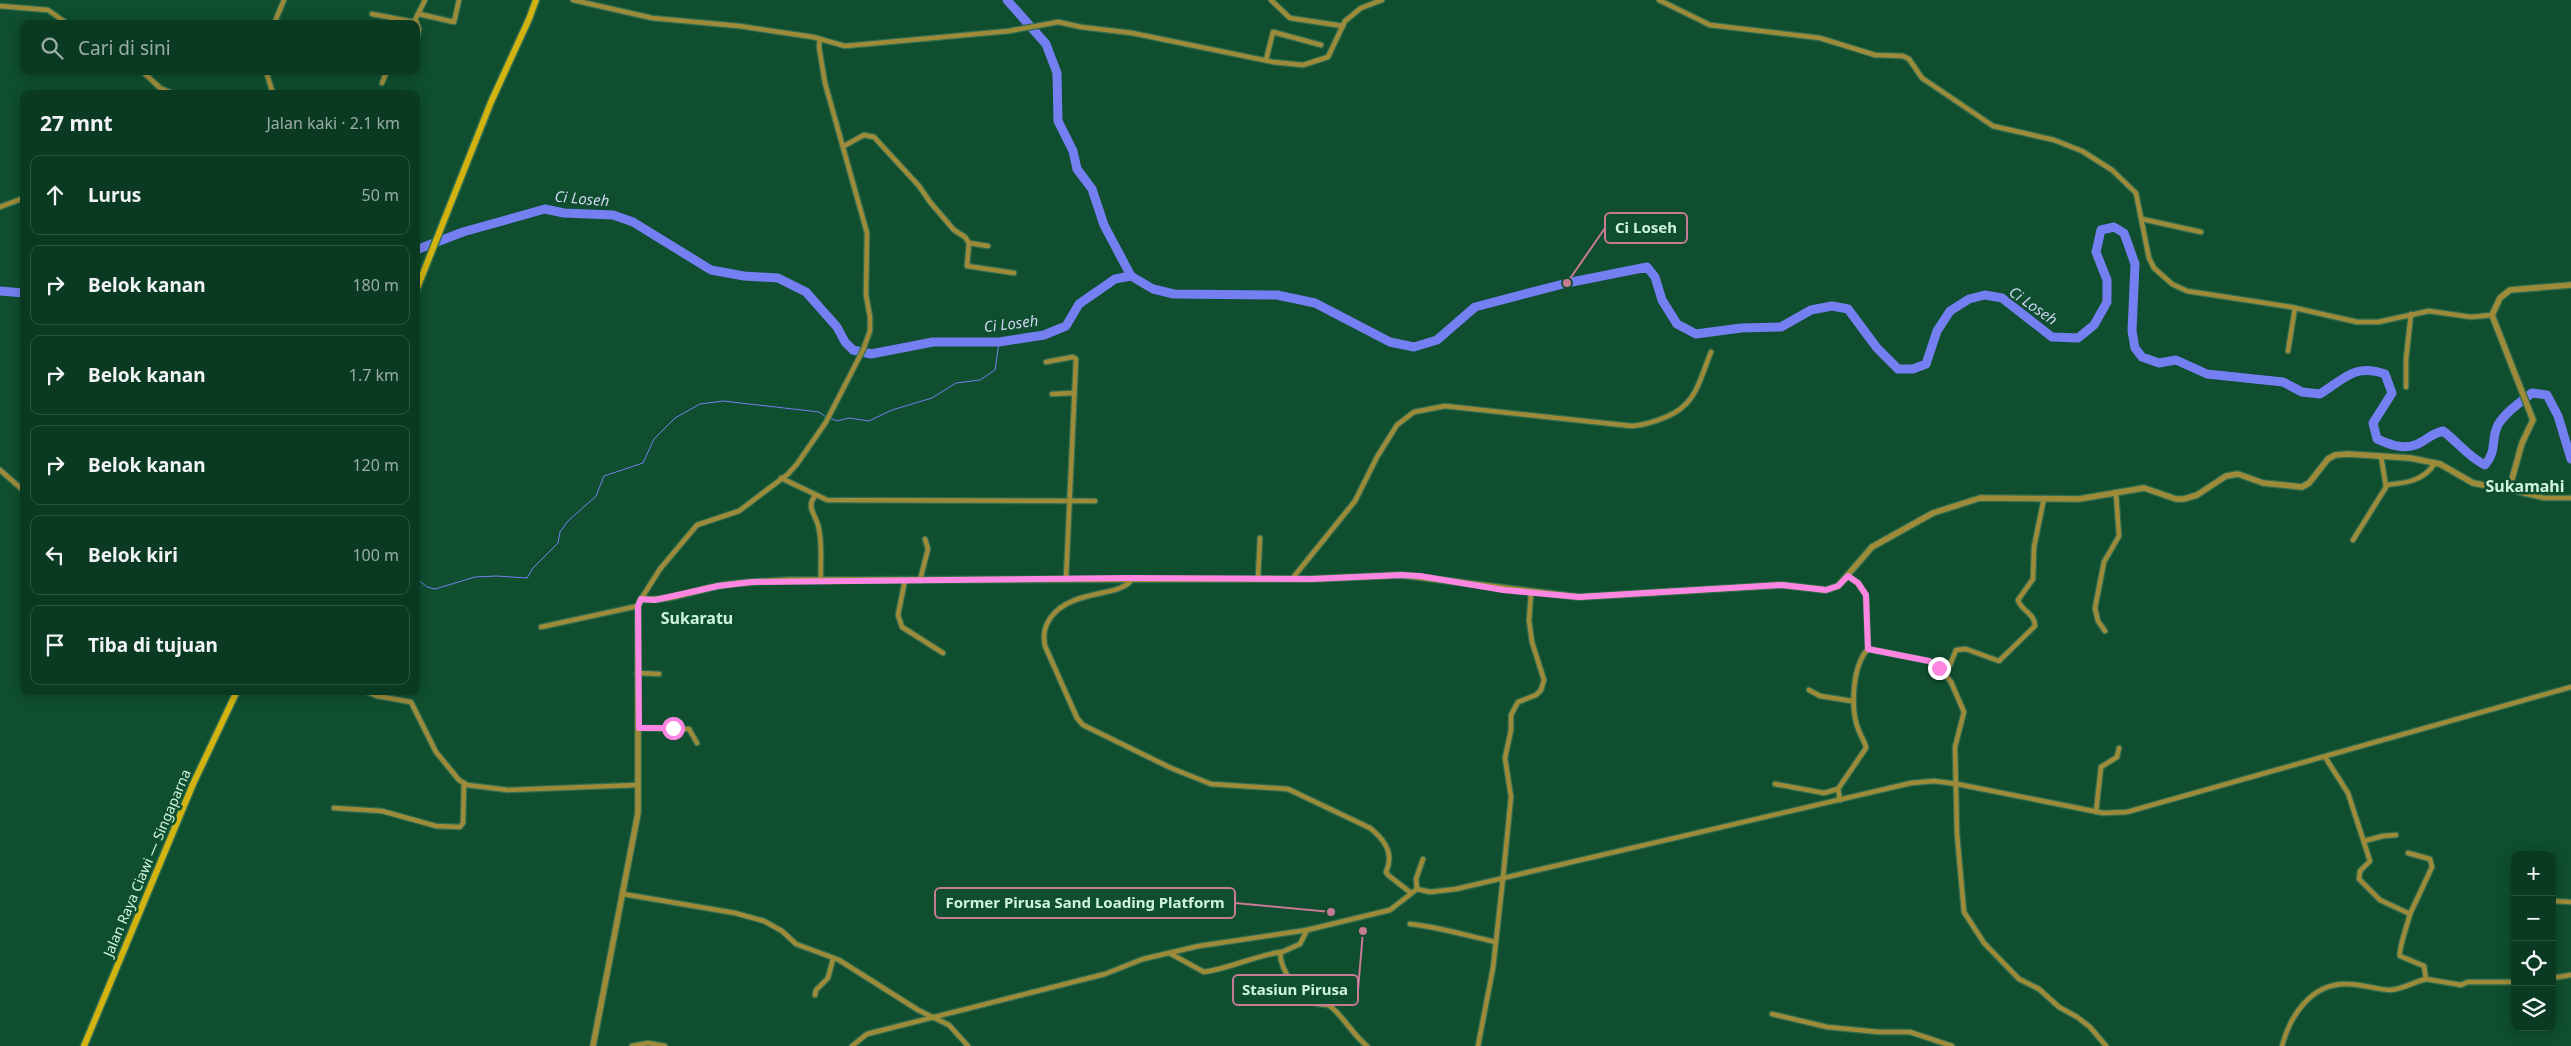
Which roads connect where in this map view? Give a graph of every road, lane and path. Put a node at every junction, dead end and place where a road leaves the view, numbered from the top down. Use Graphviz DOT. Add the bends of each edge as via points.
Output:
graph roads {
  1 [pos="284,0"];
  2 [pos="425,0"];
  3 [pos="458,0"];
  4 [pos="536,0"];
  5 [pos="573,0"];
  6 [pos="1271,0"];
  7 [pos="1382,0"];
  8 [pos="1660,0"];
  9 [pos="0,6"];
  10 [pos="372,14"];
  11 [pos="419,14"];
  12 [pos="62,20"];
  13 [pos="276,20"];
  14 [pos="399,20"];
  15 [pos="416,20"];
  16 [pos="1343,26"];
  17 [pos="820,39"];
  18 [pos="1321,45"];
  19 [pos="1266,60"];
  20 [pos="146,75"];
  21 [pos="267,75"];
  22 [pos="385,75"];
  23 [pos="382,83"];
  24 [pos="165,90"];
  25 [pos="272,90"];
  26 [pos="844,146"];
  27 [pos="20,200"];
  28 [pos="0,207"];
  29 [pos="2142,219"];
  30 [pos="2201,232"];
  31 [pos="969,243"];
  32 [pos="988,246"];
  33 [pos="1014,273"];
  34 [pos="420,281"];
  35 [pos="2571,285"];
  36 [pos="2295,308"];
  37 [pos="2411,314"];
  38 [pos="2492,315"];
  39 [pos="2288,351"];
  40 [pos="1711,352"];
  41 [pos="1046,362"];
  42 [pos="2406,387"];
  43 [pos="1074,393"];
  44 [pos="1052,394"];
  45 [pos="2381,456"];
  46 [pos="2435,463"];
  47 [pos="0,470"];
  48 [pos="781,478"];
  49 [pos="2386,485"];
  50 [pos="20,488"];
  51 [pos="2509,490"];
  52 [pos="2116,494"];
  53 [pos="815,496"];
  54 [pos="2044,498"];
  55 [pos="2571,498"];
  56 [pos="1070,499"];
  57 [pos="1095,500"];
  58 [pos="1260,538"];
  59 [pos="925,539"];
  60 [pos="2353,540"];
  61 [pos="1848,576"];
  62 [pos="1133,578"];
  63 [pos="1258,578"];
  64 [pos="1066,579"];
  65 [pos="1292,579"];
  66 [pos="821,580"];
  67 [pos="905,580"];
  68 [pos="920,580"];
  69 [pos="1530,593"];
  70 [pos="641,599"];
  71 [pos="638,606"];
  72 [pos="541,626"];
  73 [pos="2105,631"];
  74 [pos="1868,649"];
  75 [pos="943,653"];
  76 [pos="637,673"];
  77 [pos="659,674"];
  78 [pos="1946,675"];
  79 [pos="2571,687"];
  80 [pos="1809,690"];
  81 [pos="235,695"];
  82 [pos="374,695"];
  83 [pos="1852,701"];
  84 [pos="639,728"];
  85 [pos="697,743"];
  86 [pos="2120,748"];
  87 [pos="2325,757"];
  88 [pos="464,783"];
  89 [pos="1776,784"];
  90 [pos="1957,784"];
  91 [pos="637,785"];
  92 [pos="1838,789"];
  93 [pos="1840,800"];
  94 [pos="334,808"];
  95 [pos="2096,812"];
  96 [pos="2396,835"];
  97 [pos="2364,842"];
  98 [pos="2408,853"];
  99 [pos="1423,859"];
  100 [pos="1504,878"];
  101 [pos="1417,889"];
  102 [pos="1411,893"];
  103 [pos="623,894"];
  104 [pos="2556,901"];
  105 [pos="2571,902"];
  106 [pos="2410,914"];
  107 [pos="1410,924"];
  108 [pos="1307,930"];
  109 [pos="1496,942"];
  110 [pos="1281,952"];
  111 [pos="1171,954"];
  112 [pos="833,959"];
  113 [pos="2571,975"];
  114 [pos="2556,977"];
  115 [pos="2426,979"];
  116 [pos="2511,982"];
  117 [pos="815,995"];
  118 [pos="1772,1014"];
  119 [pos="932,1017"];
  120 [pos="84,1046"];
  121 [pos="594,1046"];
  122 [pos="632,1046"];
  123 [pos="666,1046"];
  124 [pos="852,1046"];
  125 [pos="968,1046"];
  126 [pos="1367,1046"];
  127 [pos="1478,1046"];
  128 [pos="1952,1046"];
  129 [pos="2106,1046"];
  130 [pos="2282,1046"];
  1 -- 13 [label="street"];
  2 -- 11 [label="street"];
  3 -- 11 [label="street" via="454,22"];
  4 -- 34 [label="main road" via="491,102"];
  5 -- 17 [label="street" via="652,18 739,26"];
  6 -- 16 [label="street" via="1290,18"];
  7 -- 16 [label="street" via="1361,8"];
  8 -- 29 [label="street" via="1710,25 1820,38 1875,55 1903,56 1909,59 1922,78 1987,122 2012,132 2054,140 2082,151 2112,170 2136,193"];
  9 -- 12 [label="street" via="48,10"];
  10 -- 14 [label="street"];
  11 -- 15 [label="street"];
  16 -- 19 [label="street" via="1331,54 1322,61 1303,65"];
  17 -- 19 [label="street" via="859,46 1009,31 1058,22"];
  17 -- 26 [label="street" via="825,83"];
  18 -- 19 [label="street" via="1273,32"];
  20 -- 24 [label="street"];
  21 -- 25 [label="street"];
  22 -- 23 [label="street"];
  26 -- 31 [label="street" via="864,136 874,137"];
  26 -- 48 [label="street" via="867,233 866,295 871,322 863,350 826,422 796,464"];
  27 -- 28 [label="street"];
  29 -- 30 [label="street"];
  29 -- 36 [label="street" via="2149,258 2154,268 2172,284 2187,291"];
  31 -- 32 [label="street"];
  31 -- 33 [label="street" via="967,266"];
  35 -- 38 [label="street" via="2510,290 2500,298"];
  36 -- 37 [label="street" via="2357,322 2378,322"];
  36 -- 39 [label="street"];
  37 -- 38 [label="street" via="2429,311 2471,317"];
  37 -- 42 [label="street"];
  38 -- 51 [label="street" via="2532,420"];
  40 -- 65 [label="street" via="1688,404 1676,413 1648,424 1632,426 1445,406 1414,412 1397,426 1376,457 1355,501"];
  41 -- 43 [label="street" via="1075,357"];
  43 -- 44 [label="street"];
  43 -- 56 [label="street"];
  45 -- 46 [label="street"];
  45 -- 49 [label="street"];
  45 -- 52 [label="street" via="2331,456 2302,487 2263,483 2238,474 2226,476 2192,498 2176,499 2144,488"];
  46 -- 49 [label="street" via="2426,475"];
  46 -- 51 [label="street" via="2473,483"];
  47 -- 50 [label="street"];
  48 -- 53 [label="street"];
  48 -- 70 [label="street" via="739,511 697,525 660,569"];
  49 -- 60 [label="street"];
  51 -- 55 [label="street" via="2544,498"];
  52 -- 54 [label="street"];
  52 -- 73 [label="street" via="2120,536 2104,562 2095,608 2098,622"];
  53 -- 56 [label="street" via="827,500 864,501"];
  53 -- 66 [label="street" via="811,511 819,526"];
  54 -- 61 [label="street" via="1980,498 1933,513 1872,547"];
  54 -- 78 [label="street" via="2034,547 2033,580 2018,600 2034,616 2035,626 1999,661 1966,649 1956,650"];
  56 -- 57 [label="street"];
  56 -- 64 [label="street"];
  58 -- 63 [label="street"];
  59 -- 68 [label="street" via="928,549"];
  61 -- 69 [label="street" via="1838,586 1826,590 1782,585 1579,597"];
  61 -- 74 [label="street" via="1866,595"];
  62 -- 63 [label="street"];
  62 -- 64 [label="street"];
  62 -- 102 [label="street" via="1123,587 1071,601 1047,622 1043,635 1045,646 1080,722 1171,768 1211,784 1288,789 1370,828 1388,847 1390,864 1386,872"];
  63 -- 65 [label="street"];
  64 -- 68 [label="street"];
  65 -- 69 [label="street" via="1420,576"];
  66 -- 67 [label="street"];
  66 -- 70 [label="street" via="752,582 655,600"];
  67 -- 68 [label="street"];
  67 -- 75 [label="street" via="898,615 902,627"];
  69 -- 100 [label="street" via="1532,642 1544,680 1541,690 1518,702 1511,715 1504,758 1511,797"];
  70 -- 71 [label="street"];
  71 -- 72 [label="street"];
  71 -- 76 [label="street"];
  74 -- 78 [label="street" via="1929,661"];
  74 -- 83 [label="street" via="1860,660"];
  76 -- 77 [label="street"];
  76 -- 84 [label="street"];
  78 -- 90 [label="street" via="1964,712 1956,746"];
  79 -- 87 [label="street"];
  80 -- 83 [label="street" via="1820,696"];
  81 -- 120 [label="main road, Jalan Raya Ciawi — Singaparna" via="193,784"];
  82 -- 88 [label="street" via="413,704 436,752"];
  83 -- 92 [label="street" via="1866,748"];
  84 -- 85 [label="street" via="689,729"];
  84 -- 91 [label="street"];
  86 -- 95 [label="street" via="2117,758 2101,767"];
  87 -- 95 [label="street" via="2127,812"];
  87 -- 97 [label="street" via="2348,793"];
  88 -- 91 [label="street" via="508,790"];
  88 -- 94 [label="street" via="463,823 460,826 436,826 382,811"];
  89 -- 92 [label="street" via="1824,792"];
  90 -- 93 [label="street" via="1911,783"];
  90 -- 95 [label="street"];
  90 -- 129 [label="street" via="1962,904 1971,924 1984,943 2019,979 2090,1027"];
  91 -- 103 [label="street" via="638,813"];
  92 -- 93 [label="street"];
  93 -- 100 [label="street"];
  96 -- 97 [label="street"];
  97 -- 106 [label="street" via="2370,859 2358,874 2359,879 2380,900"];
  98 -- 106 [label="street" via="2430,859 2432,867"];
  99 -- 101 [label="street" via="1416,879"];
  100 -- 101 [label="street" via="1456,889 1430,892"];
  100 -- 109 [label="street"];
  101 -- 102 [label="street"];
  102 -- 108 [label="street" via="1390,910"];
  103 -- 112 [label="street" via="764,921 796,944"];
  103 -- 121 [label="street"];
  104 -- 105 [label="street"];
  106 -- 115 [label="street" via="2399,954 2424,966"];
  107 -- 109 [label="street" via="1442,928"];
  108 -- 110 [label="street" via="1300,944"];
  108 -- 111 [label="street" via="1232,939"];
  109 -- 127 [label="street"];
  110 -- 111 [label="street" via="1204,972"];
  110 -- 126 [label="street" via="1280,958 1296,987 1314,1003 1328,1005"];
  111 -- 119 [label="street" via="1143,959 1105,974"];
  112 -- 117 [label="street" via="828,978 817,988"];
  112 -- 119 [label="street"];
  113 -- 114 [label="street"];
  115 -- 116 [label="street" via="2461,985 2468,982"];
  115 -- 130 [label="street" via="2389,990 2345,984 2326,988 2297,1011"];
  118 -- 128 [label="street" via="1820,1026 1910,1032"];
  119 -- 124 [label="street" via="867,1034"];
  119 -- 125 [label="street" via="949,1025"];
  122 -- 123 [label="street" via="648,1043"];
}
